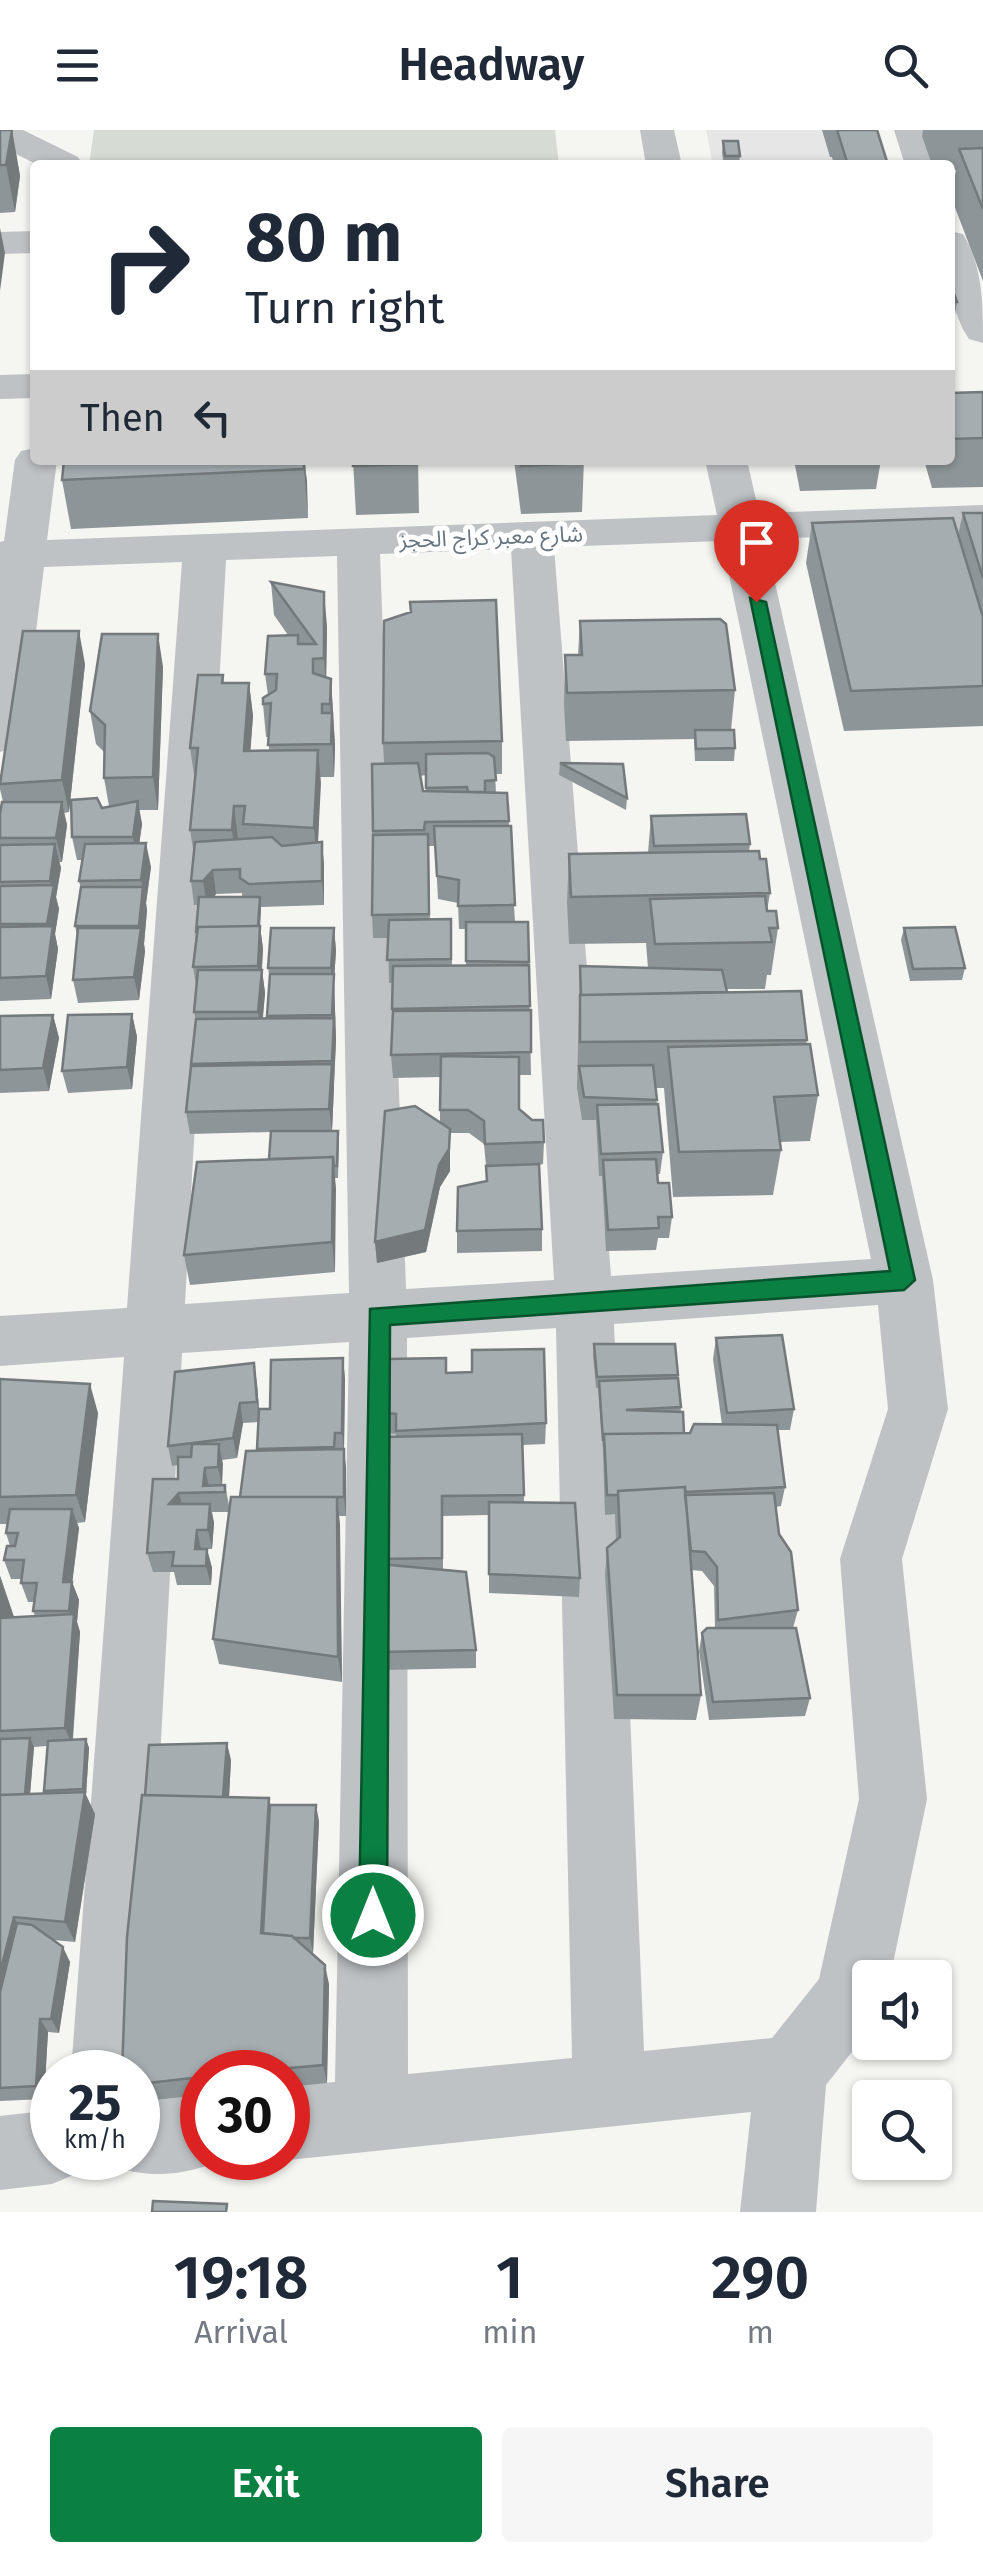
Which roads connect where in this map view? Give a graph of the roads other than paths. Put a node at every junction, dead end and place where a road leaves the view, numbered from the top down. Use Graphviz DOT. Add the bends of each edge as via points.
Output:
graph roads {
  1 [pos="657,130"];
  2 [pos="911,130"];
  3 [pos="0,132"];
  4 [pos="55,160"];
  5 [pos="663,160"];
  6 [pos="921,160"];
  7 [pos="30,242"];
  8 [pos="0,244"];
  9 [pos="955,264"];
  10 [pos="983,330"];
  11 [pos="30,386"];
  12 [pos="0,387"];
  13 [pos="35,465"];
  14 [pos="727,465"];
  15 [pos="983,518"];
  16 [pos="740,527"];
  17 [pos="532,535"];
  18 [pos="358,542"];
  19 [pos="205,547"];
  20 [pos="11,554"];
  21 [pos="0,736"];
  22 [pos="904,1280"];
  23 [pos="584,1302"];
  24 [pos="378,1316"];
  25 [pos="156,1331"];
  26 [pos="0,1341"];
  27 [pos="109,2050"];
  28 [pos="792,2072"];
  29 [pos="609,2091"];
  30 [pos="371,2115"];
  31 [pos="310,2121"];
  32 [pos="30,2149"];
  33 [pos="0,2152"];
  34 [pos="778,2212"];
  1 -- 5 [label="street"];
  2 -- 6 [label="street"];
  3 -- 4 [label="street"];
  7 -- 8 [label="street"];
  9 -- 10 [label="street"];
  11 -- 12 [label="street"];
  13 -- 20 [label="street"];
  14 -- 16 [label="street"];
  15 -- 16 [label="street, شارع معبر كراج الحجز"];
  16 -- 17 [label="street, شارع معبر كراج الحجز"];
  16 -- 22 [label="street"];
  17 -- 18 [label="street, شارع معبر كراج الحجز"];
  17 -- 23 [label="street"];
  18 -- 19 [label="street, شارع معبر كراج الحجز"];
  18 -- 24 [label="street"];
  19 -- 20 [label="street, شارع معبر كراج الحجز"];
  19 -- 25 [label="street"];
  20 -- 21 [label="street"];
  22 -- 23 [label="street"];
  22 -- 28 [label="street" via="918,1409 872,1558 892,1798 852,1996"];
  23 -- 24 [label="street"];
  23 -- 29 [label="street"];
  24 -- 25 [label="street"];
  24 -- 30 [label="street"];
  25 -- 26 [label="street"];
  25 -- 27 [label="street"];
  28 -- 29 [label="street"];
  28 -- 34 [label="street"];
  29 -- 30 [label="street"];
  30 -- 31 [label="street"];
  32 -- 33 [label="street"];
}
